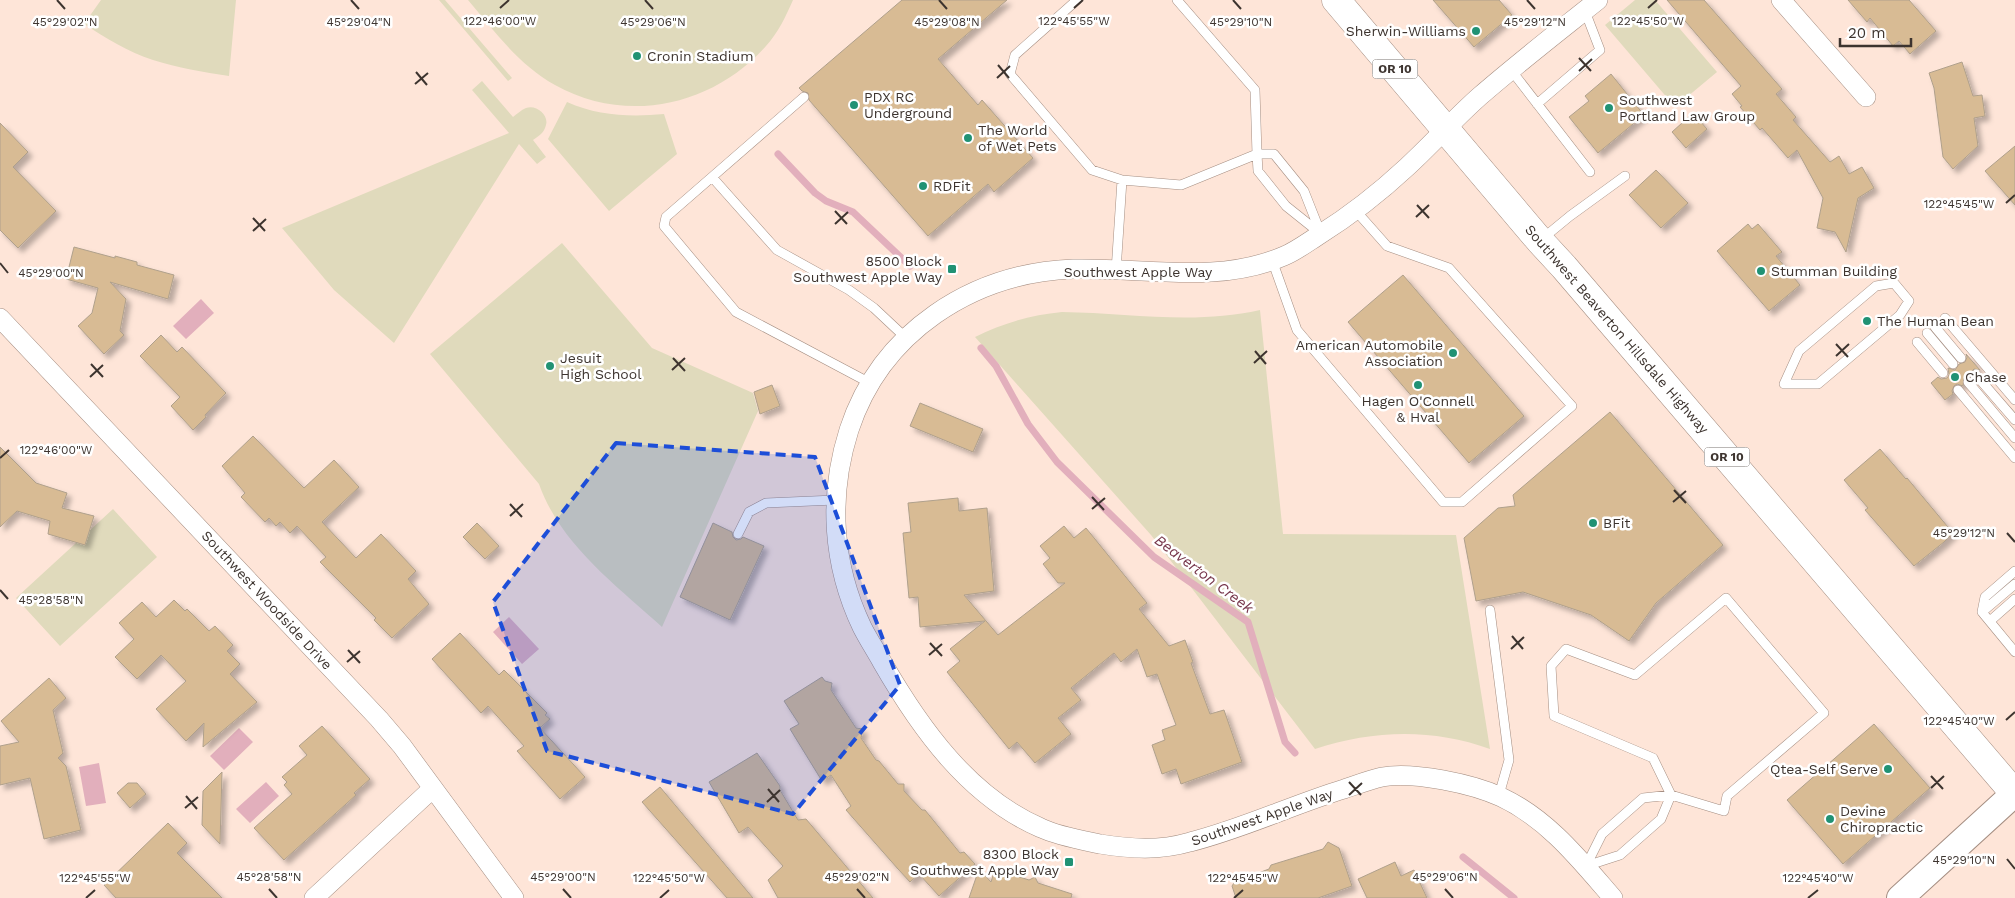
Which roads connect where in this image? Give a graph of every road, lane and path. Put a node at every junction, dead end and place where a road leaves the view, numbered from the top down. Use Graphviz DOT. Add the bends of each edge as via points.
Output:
graph roads {
  1 [pos="1077,0"];
  2 [pos="1177,0"];
  3 [pos="1336,0"];
  4 [pos="1780,0"];
  5 [pos="1591,5"];
  6 [pos="1511,70"];
  7 [pos="804,97"];
  8 [pos="1866,97"];
  9 [pos="1538,104"];
  10 [pos="1446,128"];
  11 [pos="1257,154"];
  12 [pos="1590,172"];
  13 [pos="1625,176"];
  14 [pos="712,177"];
  15 [pos="1122,180"];
  16 [pos="1356,211"];
  17 [pos="1321,234"];
  18 [pos="1540,241"];
  19 [pos="1272,260"];
  20 [pos="1116,271"];
  21 [pos="0,318"];
  22 [pos="1946,318"];
  23 [pos="1935,327"];
  24 [pos="1927,333"];
  25 [pos="906,338"];
  26 [pos="1917,342"];
  27 [pos="1961,358"];
  28 [pos="1953,364"];
  29 [pos="1943,373"];
  30 [pos="1976,375"];
  31 [pos="1968,382"];
  32 [pos="870,383"];
  33 [pos="1784,384"];
  34 [pos="1958,390"];
  35 [pos="2015,400"];
  36 [pos="2015,420"];
  37 [pos="2015,438"];
  38 [pos="2015,458"];
  39 [pos="835,500"];
  40 [pos="738,534"];
  41 [pos="2015,571"];
  42 [pos="2015,584"];
  43 [pos="2015,599"];
  44 [pos="1490,610"];
  45 [pos="1982,612"];
  46 [pos="1990,621"];
  47 [pos="2015,652"];
  48 [pos="432,789"];
  49 [pos="2015,793"];
  50 [pos="1499,795"];
  51 [pos="1671,795"];
  52 [pos="1586,866"];
  53 [pos="314,898"];
  54 [pos="514,898"];
  55 [pos="1613,898"];
  56 [pos="1900,898"];
  1 -- 15 [label="lane" via="1015,55 1010,74 1092,170"];
  2 -- 11 [label="lane" via="1255,90"];
  3 -- 10 [label="main road, Southwest Beaverton Hillsdale Highway / OR 10"];
  4 -- 8 [label="street"];
  5 -- 6 [label="street, Southwest Apple Way"];
  5 -- 9 [label="lane" via="1600,50"];
  6 -- 9 [label="lane"];
  6 -- 10 [label="street, Southwest Apple Way"];
  7 -- 14 [label="lane"];
  9 -- 12 [label="lane"];
  10 -- 16 [label="street, Southwest Apple Way"];
  10 -- 18 [label="main road, Southwest Beaverton Hillsdale Highway / OR 10"];
  11 -- 15 [label="lane" via="1181,185"];
  11 -- 17 [label="lane" via="1258,171 1269,185 1286,206"];
  11 -- 17 [label="lane" via="1274,154 1304,192"];
  13 -- 18 [label="lane"];
  14 -- 25 [label="lane" via="777,250 849,290"];
  14 -- 32 [label="lane" via="666,217 664,226 736,312"];
  15 -- 20 [label="lane"];
  16 -- 17 [label="street, Southwest Apple Way"];
  16 -- 19 [label="lane" via="1387,246 1449,268 1572,406 1462,502 1443,502 1297,330"];
  17 -- 19 [label="street, Southwest Apple Way" via="1286,256"];
  18 -- 49 [label="main road, Southwest Beaverton Hillsdale Highway / OR 10"];
  19 -- 20 [label="street, Southwest Apple Way" via="1230,272"];
  20 -- 25 [label="street, Southwest Apple Way" via="1071,269 1015,278 932,314"];
  21 -- 48 [label="street, Southwest Woodside Drive" via="379,719"];
  22 -- 35 [label="lane"];
  23 -- 27 [label="lane"];
  24 -- 28 [label="lane"];
  25 -- 32 [label="street, Southwest Apple Way"];
  26 -- 29 [label="lane"];
  30 -- 36 [label="lane"];
  31 -- 37 [label="lane"];
  32 -- 39 [label="street, Southwest Apple Way" via="845,443"];
  33 -- 33 [label="lane" via="1818,384 1900,315 1909,300 1894,283 1876,286 1799,351"];
  34 -- 38 [label="lane"];
  39 -- 40 [label="lane" via="766,503 749,512"];
  39 -- 50 [label="street, Southwest Apple Way" via="835,531 842,570 861,626 892,680 928,735 974,785 1042,829 1143,850 1186,844 1386,776 1455,782"];
  41 -- 45 [label="lane" via="1985,597"];
  42 -- 45 [label="lane"];
  43 -- 46 [label="lane"];
  44 -- 50 [label="lane" via="1510,760"];
  45 -- 46 [label="lane"];
  46 -- 47 [label="lane"];
  48 -- 53 [label="street"];
  48 -- 54 [label="street, Southwest Woodside Drive"];
  49 -- 56 [label="street"];
  50 -- 52 [label="street, Southwest Apple Way" via="1528,812 1561,838"];
  51 -- 51 [label="lane" via="1724,811 1728,796 1824,712 1726,598 1635,675 1566,649 1551,666 1554,716 1653,758"];
  51 -- 52 [label="lane" via="1661,820 1620,855"];
  51 -- 52 [label="lane" via="1643,798 1602,834"];
  52 -- 55 [label="street, Southwest Apple Way"];
}
